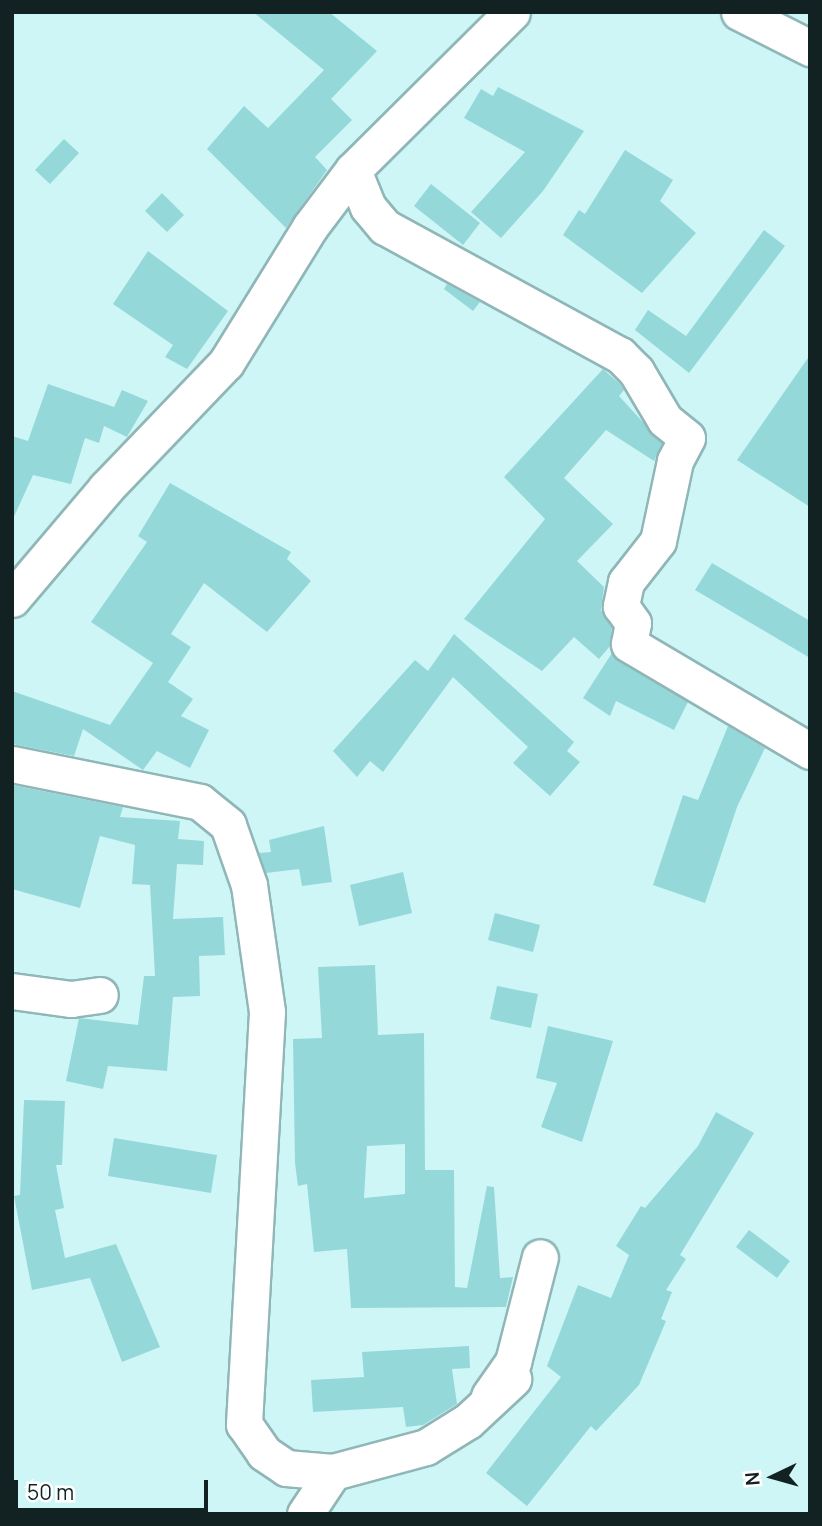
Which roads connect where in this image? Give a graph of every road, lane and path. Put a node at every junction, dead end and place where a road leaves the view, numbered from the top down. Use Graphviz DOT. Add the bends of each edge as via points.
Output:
graph roads {
  1 [pos="512,12"];
  2 [pos="739,12"];
  3 [pos="810,48"];
  4 [pos="353,170"];
  5 [pos="12,598"];
  6 [pos="810,751"];
  7 [pos="12,764"];
  8 [pos="12,991"];
  9 [pos="100,995"];
  10 [pos="540,1257"];
  11 [pos="513,1379"];
  12 [pos="482,1408"];
  13 [pos="333,1472"];
  14 [pos="305,1514"];
  1 -- 4 [label="street"];
  2 -- 3 [label="street"];
  4 -- 5 [label="street" via="310,227 226,363 106,488"];
  4 -- 6 [label="street" via="368,207 385,227 608,348 636,371 665,421 687,438 675,461 658,541 626,582 621,606 633,623 629,644"];
  7 -- 13 [label="street" via="200,802 228,825 249,885 267,1012 244,1424 264,1453 286,1468"];
  8 -- 9 [label="street" via="71,999"];
  10 -- 12 [label="street" via="513,1362"];
  11 -- 12 [label="street"];
  12 -- 13 [label="street" via="426,1447"];
  13 -- 14 [label="street"];
}
